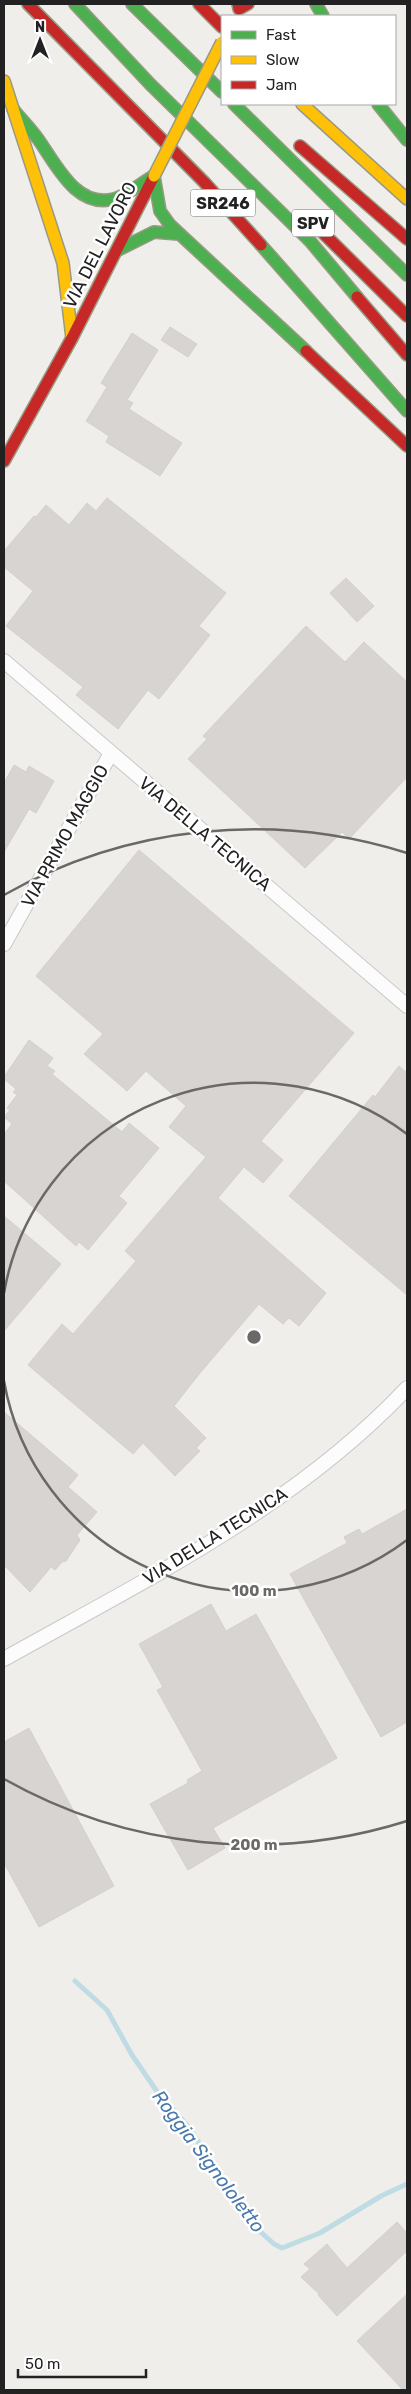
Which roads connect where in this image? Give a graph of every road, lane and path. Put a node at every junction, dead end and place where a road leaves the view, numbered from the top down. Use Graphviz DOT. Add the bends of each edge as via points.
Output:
graph roads {
  1 [pos="28,4"];
  2 [pos="75,4"];
  3 [pos="90,4"];
  4 [pos="132,4"];
  5 [pos="199,4"];
  6 [pos="316,4"];
  7 [pos="322,15"];
  8 [pos="103,16"];
  9 [pos="221,26"];
  10 [pos="221,44"];
  11 [pos="202,52"];
  12 [pos="221,71"];
  13 [pos="4,81"];
  14 [pos="221,91"];
  15 [pos="183,97"];
  16 [pos="235,105"];
  17 [pos="303,105"];
  18 [pos="379,105"];
  19 [pos="13,109"];
  20 [pos="197,110"];
  21 [pos="291,138"];
  22 [pos="407,140"];
  23 [pos="154,176"];
  24 [pos="407,199"];
  25 [pos="306,215"];
  26 [pos="178,234"];
  27 [pos="407,239"];
  28 [pos="118,250"];
  29 [pos="407,274"];
  30 [pos="407,316"];
  31 [pos="72,338"];
  32 [pos="407,355"];
  33 [pos="407,411"];
  34 [pos="407,446"];
  35 [pos="4,461"];
  36 [pos="4,662"];
  37 [pos="111,753"];
  38 [pos="4,944"];
  39 [pos="407,1006"];
  40 [pos="407,1388"];
  41 [pos="4,1659"];
  1 -- 33 [label="main road, SR246" via="204,182"];
  2 -- 32 [label="main road" via="150,84 310,241"];
  3 -- 8 [label="main road"];
  4 -- 14 [label="main road"];
  5 -- 9 [label="main road"];
  6 -- 7 [label="main road"];
  10 -- 23 [label="main road, VIA DEL LAVORO, bridge"];
  11 -- 12 [label="main road"];
  13 -- 19 [label="main road"];
  15 -- 20 [label="main road"];
  16 -- 29 [label="main road, SPV"];
  17 -- 24 [label="main road"];
  18 -- 22 [label="main road"];
  19 -- 23 [label="main road" via="70,184 83,195 97,200 114,199"];
  19 -- 31 [label="main road" via="63,264"];
  21 -- 27 [label="main road"];
  23 -- 26 [label="main road" via="160,211"];
  23 -- 28 [label="main road, VIA DEL LAVORO"];
  25 -- 30 [label="main road, SPV"];
  26 -- 28 [label="main road, SR246" via="154,232"];
  26 -- 34 [label="main road" via="236,283"];
  28 -- 31 [label="main road, VIA DEL LAVORO"];
  31 -- 35 [label="main road, VIA DEL LAVORO"];
  36 -- 37 [label="street, VIA DELLA TECNICA"];
  37 -- 38 [label="street, VIA PRIMO MAGGIO"];
  37 -- 39 [label="street, VIA DELLA TECNICA"];
  40 -- 41 [label="street, VIA DELLA TECNICA" via="374,1424 314,1473 244,1522"];
}
